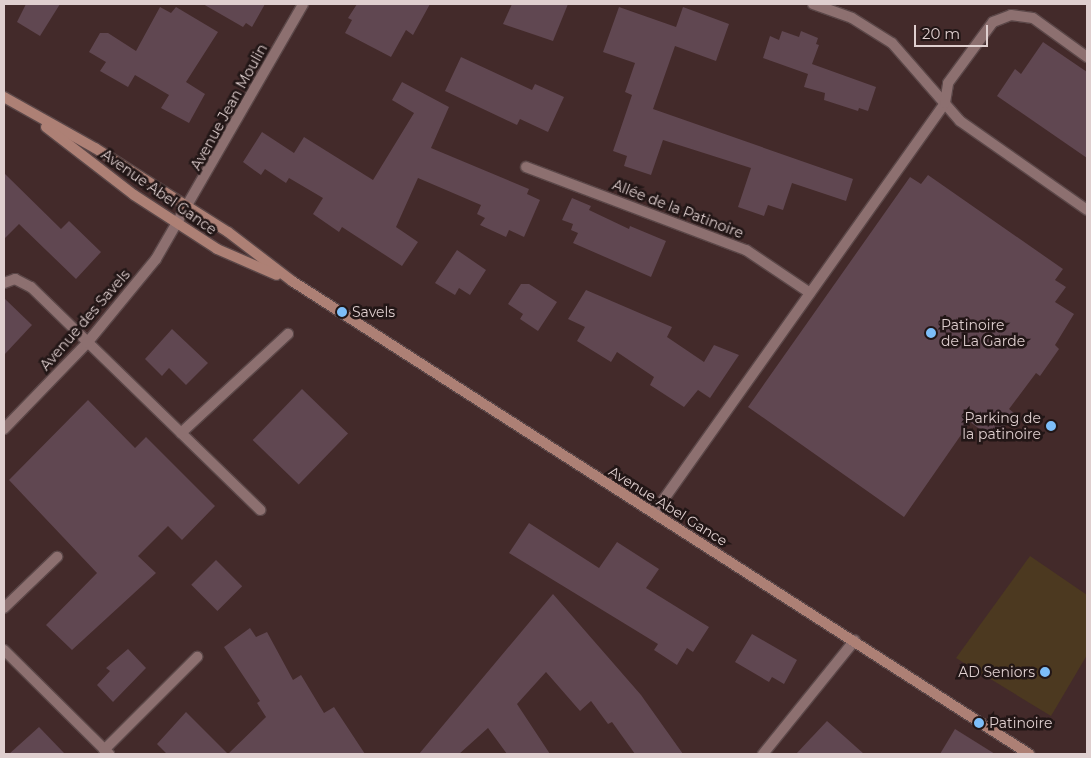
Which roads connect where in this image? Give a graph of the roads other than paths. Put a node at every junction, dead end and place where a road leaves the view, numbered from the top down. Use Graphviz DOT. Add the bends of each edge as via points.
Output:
graph roads {
  1 [pos="303,4"];
  2 [pos="813,4"];
  3 [pos="1087,57"];
  4 [pos="4,97"];
  5 [pos="946,103"];
  6 [pos="21,108"];
  7 [pos="526,167"];
  8 [pos="188,207"];
  9 [pos="1087,210"];
  10 [pos="178,223"];
  11 [pos="292,281"];
  12 [pos="4,283"];
  13 [pos="810,294"];
  14 [pos="288,334"];
  15 [pos="87,343"];
  16 [pos="4,429"];
  17 [pos="181,433"];
  18 [pos="260,510"];
  19 [pos="654,513"];
  20 [pos="57,557"];
  21 [pos="4,608"];
  22 [pos="855,640"];
  23 [pos="4,650"];
  24 [pos="197,657"];
  25 [pos="106,752"];
  26 [pos="762,754"];
  27 [pos="1028,754"];
  1 -- 8 [label="street, Avenue Jean Moulin"];
  2 -- 5 [label="street" via="852,18 892,43"];
  3 -- 5 [label="street" via="1033,18 1011,14 993,22 948,82"];
  4 -- 6 [label="main road, Avenue Abel Gance"];
  5 -- 9 [label="street" via="960,121"];
  5 -- 13 [label="street"];
  6 -- 8 [label="main road, Avenue Abel Gance" via="95,148"];
  6 -- 10 [label="main road, Avenue Abel Gance" via="134,195"];
  7 -- 13 [label="street, Allée de la Patinoire" via="746,250"];
  8 -- 10 [label="street, Avenue Jean Moulin"];
  8 -- 11 [label="main road, Avenue Abel Gance" via="228,232"];
  10 -- 11 [label="main road, Avenue Abel Gance" via="217,249"];
  10 -- 15 [label="street, Avenue des Savels" via="156,258"];
  11 -- 19 [label="main road, Avenue Abel Gance"];
  12 -- 15 [label="street" via="15,279 31,288"];
  13 -- 19 [label="street"];
  14 -- 17 [label="street"];
  15 -- 16 [label="street, Avenue des Savels"];
  15 -- 17 [label="street"];
  17 -- 18 [label="street"];
  19 -- 22 [label="main road, Avenue Abel Gance"];
  20 -- 21 [label="street"];
  22 -- 26 [label="street"];
  22 -- 27 [label="main road, Avenue Abel Gance"];
  23 -- 25 [label="street"];
  24 -- 25 [label="street"];
}
